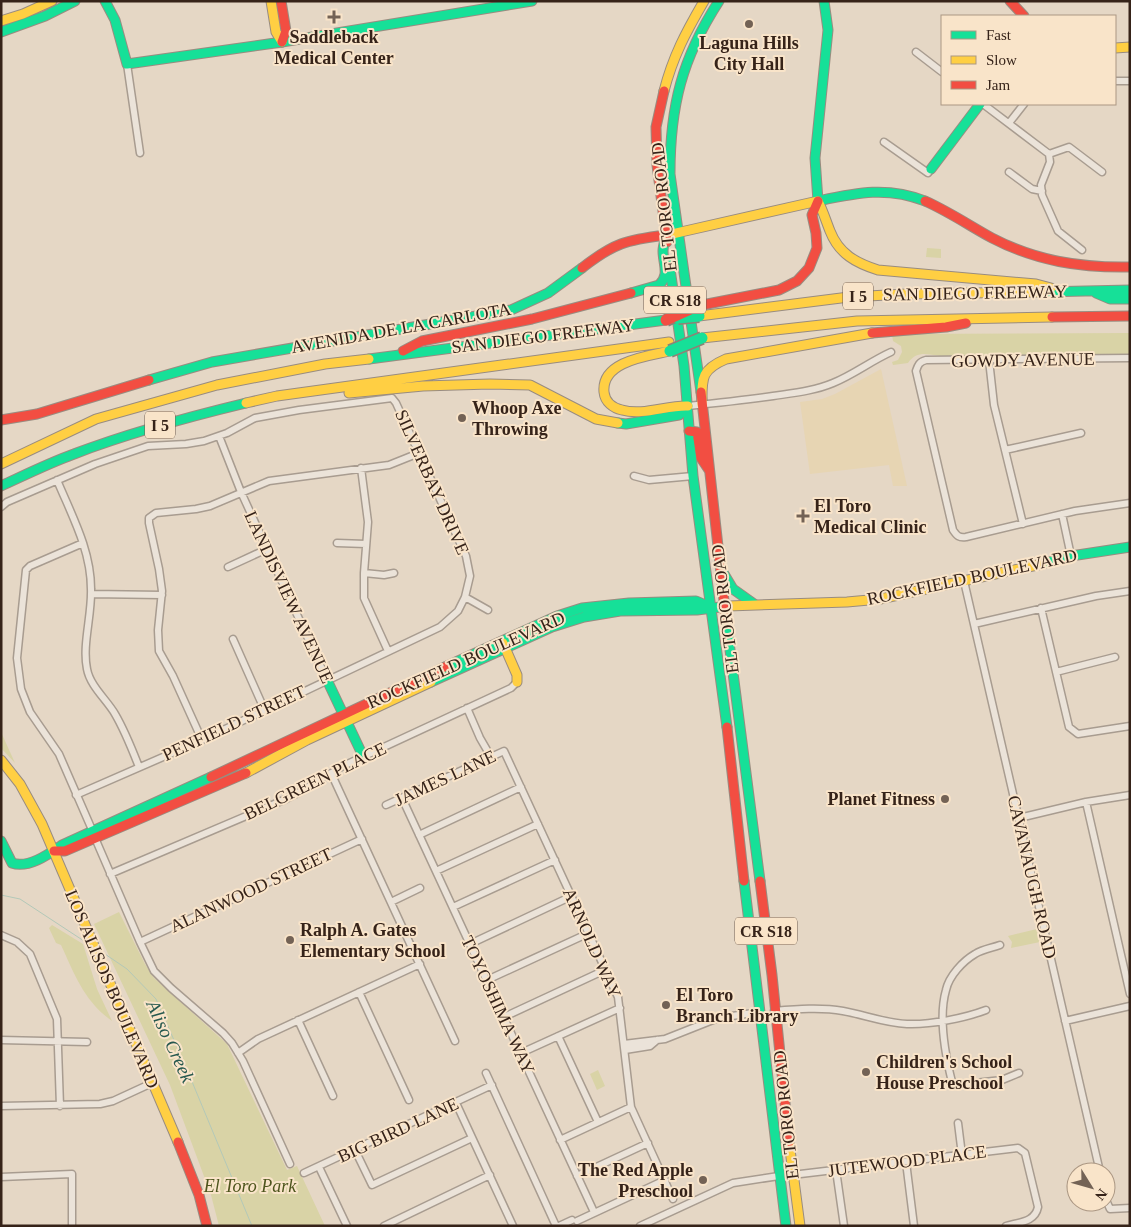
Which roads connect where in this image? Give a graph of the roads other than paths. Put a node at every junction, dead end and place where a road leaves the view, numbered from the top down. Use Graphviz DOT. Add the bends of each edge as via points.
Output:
graph roads {
  1 [pos="52,1"];
  2 [pos="75,1"];
  3 [pos="105,1"];
  4 [pos="270,1"];
  5 [pos="281,1"];
  6 [pos="532,1"];
  7 [pos="704,1"];
  8 [pos="719,1"];
  9 [pos="824,1"];
  10 [pos="1010,1"];
  11 [pos="1023,15"];
  12 [pos="1,21"];
  13 [pos="1,32"];
  14 [pos="282,42"];
  15 [pos="1130,47"];
  16 [pos="1116,48"];
  17 [pos="916,52"];
  18 [pos="127,64"];
  19 [pos="941,71"];
  20 [pos="1116,81"];
  21 [pos="1130,81"];
  22 [pos="980,105"];
  23 [pos="982,105"];
  24 [pos="1023,105"];
  25 [pos="1009,123"];
  26 [pos="884,142"];
  27 [pos="140,153"];
  28 [pos="1049,154"];
  29 [pos="931,169"];
  30 [pos="1009,172"];
  31 [pos="1102,172"];
  32 [pos="1042,191"];
  33 [pos="818,202"];
  34 [pos="678,233"];
  35 [pos="666,235"];
  36 [pos="1082,250"];
  37 [pos="1130,267"];
  38 [pos="1130,290"];
  39 [pos="1062,291"];
  40 [pos="1090,291"];
  41 [pos="1130,299"];
  42 [pos="698,311"];
  43 [pos="1130,316"];
  44 [pos="983,319"];
  45 [pos="669,346"];
  46 [pos="891,352"];
  47 [pos="396,354"];
  48 [pos="1130,358"];
  49 [pos="989,360"];
  50 [pos="326,388"];
  51 [pos="702,405"];
  52 [pos="688,406"];
  53 [pos="1,420"];
  54 [pos="689,431"];
  55 [pos="1082,433"];
  56 [pos="219,436"];
  57 [pos="1005,450"];
  58 [pos="418,453"];
  59 [pos="1,464"];
  60 [pos="361,468"];
  61 [pos="710,471"];
  62 [pos="634,476"];
  63 [pos="693,476"];
  64 [pos="57,480"];
  65 [pos="1,486"];
  66 [pos="242,492"];
  67 [pos="1130,503"];
  68 [pos="1,507"];
  69 [pos="1062,514"];
  70 [pos="1023,524"];
  71 [pos="83,543"];
  72 [pos="337,543"];
  73 [pos="366,544"];
  74 [pos="1130,546"];
  75 [pos="267,549"];
  76 [pos="1070,556"];
  77 [pos="720,562"];
  78 [pos="228,567"];
  79 [pos="364,573"];
  80 [pos="394,573"];
  81 [pos="964,581"];
  82 [pos="1130,591"];
  83 [pos="91,594"];
  84 [pos="162,595"];
  85 [pos="465,597"];
  86 [pos="754,604"];
  87 [pos="724,605"];
  88 [pos="710,606"];
  89 [pos="1041,608"];
  90 [pos="488,610"];
  91 [pos="974,624"];
  92 [pos="233,640"];
  93 [pos="503,644"];
  94 [pos="388,651"];
  95 [pos="1115,658"];
  96 [pos="1056,672"];
  97 [pos="327,680"];
  98 [pos="517,682"];
  99 [pos="467,708"];
  100 [pos="265,711"];
  101 [pos="344,718"];
  102 [pos="1130,726"];
  103 [pos="202,740"];
  104 [pos="504,751"];
  105 [pos="363,756"];
  106 [pos="491,757"];
  107 [pos="1,760"];
  108 [pos="140,767"];
  109 [pos="331,773"];
  110 [pos="521,787"];
  111 [pos="748,794"];
  112 [pos="76,795"];
  113 [pos="735,795"];
  114 [pos="1130,795"];
  115 [pos="402,798"];
  116 [pos="1086,802"];
  117 [pos="386,805"];
  118 [pos="1019,818"];
  119 [pos="538,824"];
  120 [pos="94,835"];
  121 [pos="419,835"];
  122 [pos="362,839"];
  123 [pos="1,842"];
  124 [pos="54,851"];
  125 [pos="555,860"];
  126 [pos="436,871"];
  127 [pos="110,874"];
  128 [pos="420,888"];
  129 [pos="572,896"];
  130 [pos="391,902"];
  131 [pos="453,907"];
  132 [pos="589,933"];
  133 [pos="1,935"];
  134 [pos="140,942"];
  135 [pos="470,944"];
  136 [pos="1000,945"];
  137 [pos="420,964"];
  138 [pos="606,970"];
  139 [pos="487,980"];
  140 [pos="359,992"];
  141 [pos="1130,994"];
  142 [pos="1130,1006"];
  143 [pos="620,1008"];
  144 [pos="986,1010"];
  145 [pos="774,1011"];
  146 [pos="760,1012"];
  147 [pos="504,1017"];
  148 [pos="298,1020"];
  149 [pos="943,1020"];
  150 [pos="1065,1021"];
  151 [pos="558,1036"];
  152 [pos="1,1040"];
  153 [pos="58,1041"];
  154 [pos="455,1041"];
  155 [pos="87,1042"];
  156 [pos="624,1047"];
  157 [pos="238,1053"];
  158 [pos="521,1054"];
  159 [pos="486,1073"];
  160 [pos="1019,1073"];
  161 [pos="152,1083"];
  162 [pos="492,1085"];
  163 [pos="333,1096"];
  164 [pos="409,1100"];
  165 [pos="456,1103"];
  166 [pos="1,1106"];
  167 [pos="60,1106"];
  168 [pos="631,1106"];
  169 [pos="598,1122"];
  170 [pos="958,1123"];
  171 [pos="472,1138"];
  172 [pos="560,1140"];
  173 [pos="648,1143"];
  174 [pos="354,1150"];
  175 [pos="962,1155"];
  176 [pos="906,1162"];
  177 [pos="1098,1162"];
  178 [pos="290,1164"];
  179 [pos="319,1167"];
  180 [pos="836,1170"];
  181 [pos="304,1173"];
  182 [pos="490,1175"];
  183 [pos="792,1175"];
  184 [pos="577,1176"];
  185 [pos="779,1176"];
  186 [pos="1,1177"];
  187 [pos="665,1180"];
  188 [pos="673,1199"];
  189 [pos="1116,1208"];
  190 [pos="1130,1208"];
  191 [pos="594,1212"];
  192 [pos="72,1226"];
  193 [pos="207,1226"];
  194 [pos="347,1226"];
  195 [pos="384,1226"];
  196 [pos="513,1226"];
  197 [pos="557,1226"];
  198 [pos="640,1226"];
  199 [pos="786,1226"];
  200 [pos="800,1226"];
  201 [pos="844,1226"];
  202 [pos="914,1226"];
  203 [pos="1006,1226"];
  1 -- 12 [label="main road"];
  2 -- 13 [label="main road"];
  3 -- 18 [label="main road" via="115,20"];
  4 -- 14 [label="main road" via="276,32"];
  5 -- 14 [label="main road" via="286,31"];
  6 -- 14 [label="main road"];
  7 -- 35 [label="main road, EL TORO ROAD / CR S18" via="682,38 668,71 656,127 657,165"];
  8 -- 34 [label="main road, EL TORO ROAD / CR S18" via="699,31 689,54 678,85 671,123 670,174"];
  9 -- 33 [label="main road" via="828,30 815,158"];
  10 -- 11 [label="main road"];
  14 -- 18 [label="main road"];
  15 -- 16 [label="main road"];
  17 -- 19 [label="street"];
  18 -- 27 [label="street"];
  20 -- 21 [label="street"];
  22 -- 29 [label="main road"];
  23 -- 25 [label="street"];
  24 -- 25 [label="street"];
  25 -- 28 [label="street"];
  26 -- 29 [label="street" via="928,173"];
  28 -- 31 [label="street" via="1069,147"];
  28 -- 32 [label="street"];
  30 -- 32 [label="street" via="1032,189"];
  32 -- 36 [label="street" via="1058,231"];
  33 -- 34 [label="main road, AVENIDA DE LA CARLOTA" via="793,204"];
  33 -- 37 [label="main road, AVENIDA DE LA CARLOTA" via="861,192 896,193 920,198 992,238 1033,256 1070,266"];
  33 -- 39 [label="main road" via="836,244 859,264 878,270 1036,284"];
  33 -- 42 [label="main road" via="812,215 817,248 809,268 797,281 779,290"];
  34 -- 35 [label="main road, AVENIDA DE LA CARLOTA"];
  34 -- 51 [label="main road, EL TORO ROAD / CR S18"];
  35 -- 47 [label="main road" via="663,251 666,275 659,285 532,319 422,340"];
  35 -- 52 [label="main road, EL TORO ROAD / CR S18"];
  35 -- 53 [label="main road, AVENIDA DE LA CARLOTA" via="622,243 559,286 511,310 212,362 37,414"];
  38 -- 40 [label="main road, SAN DIEGO FREEWAY / I 5"];
  39 -- 40 [label="main road, SAN DIEGO FREEWAY / I 5"];
  39 -- 42 [label="main road, SAN DIEGO FREEWAY / I 5" via="849,297"];
  40 -- 41 [label="main road" via="1110,299"];
  42 -- 47 [label="main road, SAN DIEGO FREEWAY / I 5, bridge" via="666,320"];
  43 -- 44 [label="main road, SAN DIEGO FREEWAY / I 5"];
  44 -- 45 [label="main road, SAN DIEGO FREEWAY / I 5, bridge" via="857,322 702,338"];
  44 -- 51 [label="main road" via="950,328 907,328 726,359 706,370"];
  45 -- 50 [label="main road, SAN DIEGO FREEWAY / I 5"];
  45 -- 52 [label="main road" via="615,367 605,380 604,395 616,408 632,412"];
  46 -- 51 [label="street" via="841,380 819,388"];
  47 -- 59 [label="main road, SAN DIEGO FREEWAY / I 5" via="217,385 155,402 96,419"];
  48 -- 49 [label="street, GOWDY AVENUE"];
  49 -- 57 [label="street" via="993,399"];
  49 -- 70 [label="street, GOWDY AVENUE" via="922,361 918,365 918,378 956,536 962,538"];
  50 -- 52 [label="main road" via="347,393 423,386 530,385 596,419 614,424 679,415"];
  50 -- 65 [label="main road, SAN DIEGO FREEWAY / I 5" via="277,396 169,422 73,454"];
  51 -- 52 [label="street"];
  51 -- 61 [label="main road, EL TORO ROAD / CR S18"];
  52 -- 54 [label="main road, EL TORO ROAD / CR S18"];
  54 -- 61 [label="main road" via="697,432 701,458"];
  54 -- 63 [label="main road, EL TORO ROAD / CR S18"];
  55 -- 57 [label="street"];
  56 -- 58 [label="street, SILVERBAY DRIVE" via="255,418 392,398"];
  56 -- 64 [label="street" via="186,444 148,446"];
  56 -- 66 [label="street, LANDISVIEW AVENUE"];
  57 -- 70 [label="street"];
  58 -- 60 [label="street" via="394,464"];
  58 -- 85 [label="street, SILVERBAY DRIVE" via="466,556 470,576"];
  60 -- 66 [label="street" via="269,481"];
  60 -- 73 [label="street" via="368,522"];
  61 -- 77 [label="main road, EL TORO ROAD / CR S18"];
  62 -- 63 [label="street" via="649,480"];
  63 -- 88 [label="main road, EL TORO ROAD / CR S18"];
  64 -- 68 [label="street"];
  64 -- 71 [label="street"];
  66 -- 75 [label="street, LANDISVIEW AVENUE"];
  66 -- 84 [label="street" via="210,506 156,513 149,518"];
  67 -- 69 [label="street"];
  69 -- 70 [label="street"];
  69 -- 76 [label="street"];
  71 -- 83 [label="street" via="90,571"];
  71 -- 112 [label="street" via="26,570 17,658 19,682 27,705 59,754"];
  72 -- 73 [label="street"];
  73 -- 79 [label="street"];
  74 -- 76 [label="main road, ROCKFIELD BOULEVARD"];
  75 -- 78 [label="street"];
  75 -- 97 [label="street, LANDISVIEW AVENUE"];
  76 -- 81 [label="main road, ROCKFIELD BOULEVARD"];
  77 -- 86 [label="main road" via="731,589"];
  77 -- 87 [label="main road, EL TORO ROAD / CR S18"];
  79 -- 80 [label="street"];
  79 -- 94 [label="street" via="365,603"];
  81 -- 86 [label="main road, ROCKFIELD BOULEVARD" via="868,601"];
  81 -- 91 [label="street, CAVANAUGH ROAD"];
  82 -- 89 [label="street"];
  83 -- 84 [label="street"];
  83 -- 108 [label="street" via="86,655 88,673 116,716"];
  84 -- 103 [label="street" via="159,651"];
  85 -- 90 [label="street"];
  85 -- 94 [label="street, PENFIELD STREET" via="458,611 440,627"];
  86 -- 87 [label="main road, ROCKFIELD BOULEVARD"];
  87 -- 88 [label="main road, ROCKFIELD BOULEVARD"];
  87 -- 111 [label="main road, EL TORO ROAD / CR S18"];
  88 -- 93 [label="main road, ROCKFIELD BOULEVARD" via="697,610 614,612 584,617"];
  88 -- 113 [label="main road, EL TORO ROAD / CR S18"];
  89 -- 91 [label="street"];
  89 -- 96 [label="street"];
  91 -- 118 [label="street, CAVANAUGH ROAD"];
  92 -- 100 [label="street"];
  93 -- 98 [label="main road"];
  93 -- 101 [label="main road, ROCKFIELD BOULEVARD"];
  94 -- 97 [label="street, PENFIELD STREET"];
  95 -- 96 [label="street"];
  96 -- 102 [label="street" via="1069,728 1073,732 1078,734"];
  97 -- 100 [label="street, PENFIELD STREET"];
  97 -- 101 [label="main road, LANDISVIEW AVENUE"];
  98 -- 99 [label="street, BELGREEN PLACE" via="512,688"];
  99 -- 105 [label="street, BELGREEN PLACE"];
  99 -- 106 [label="street"];
  100 -- 103 [label="street, PENFIELD STREET"];
  101 -- 105 [label="main road, LANDISVIEW AVENUE"];
  101 -- 120 [label="main road, ROCKFIELD BOULEVARD"];
  103 -- 108 [label="street, PENFIELD STREET"];
  104 -- 106 [label="street, JAMES LANE"];
  104 -- 110 [label="street, ARNOLD WAY"];
  105 -- 109 [label="street, BELGREEN PLACE"];
  106 -- 115 [label="street, JAMES LANE"];
  107 -- 124 [label="main road, LOS ALISOS BOULEVARD" via="29,799"];
  108 -- 112 [label="street, PENFIELD STREET"];
  109 -- 122 [label="street"];
  109 -- 127 [label="street, BELGREEN PLACE" via="286,799"];
  110 -- 119 [label="street, ARNOLD WAY"];
  110 -- 121 [label="street"];
  111 -- 113 [label="main road"];
  111 -- 145 [label="main road, EL TORO ROAD / CR S18"];
  112 -- 120 [label="street"];
  113 -- 146 [label="main road, EL TORO ROAD / CR S18"];
  114 -- 116 [label="street"];
  115 -- 117 [label="street, JAMES LANE"];
  115 -- 121 [label="street, TOYOSHIMA WAY"];
  116 -- 118 [label="street"];
  116 -- 141 [label="street"];
  118 -- 150 [label="street, CAVANAUGH ROAD"];
  119 -- 125 [label="street, ARNOLD WAY"];
  119 -- 126 [label="street"];
  120 -- 124 [label="main road, ROCKFIELD BOULEVARD" via="62,845"];
  120 -- 127 [label="street"];
  121 -- 126 [label="street, TOYOSHIMA WAY"];
  122 -- 130 [label="street"];
  122 -- 134 [label="street, ALANWOOD STREET"];
  123 -- 124 [label="main road, ROCKFIELD BOULEVARD" via="9,858 17,865"];
  124 -- 161 [label="main road, LOS ALISOS BOULEVARD"];
  125 -- 129 [label="street, ARNOLD WAY"];
  125 -- 131 [label="street"];
  126 -- 131 [label="street, TOYOSHIMA WAY"];
  127 -- 134 [label="street"];
  128 -- 130 [label="street"];
  129 -- 132 [label="street, ARNOLD WAY"];
  129 -- 135 [label="street"];
  130 -- 137 [label="street"];
  131 -- 135 [label="street, TOYOSHIMA WAY"];
  132 -- 138 [label="street, ARNOLD WAY"];
  132 -- 139 [label="street"];
  133 -- 153 [label="street" via="17,942 30,954 57,1019"];
  134 -- 157 [label="street" via="159,977 228,1037"];
  135 -- 139 [label="street, TOYOSHIMA WAY"];
  136 -- 149 [label="street" via="973,955 960,966 946,990"];
  137 -- 140 [label="street"];
  137 -- 154 [label="street"];
  138 -- 143 [label="street, ARNOLD WAY"];
  138 -- 147 [label="street"];
  139 -- 147 [label="street, TOYOSHIMA WAY"];
  140 -- 148 [label="street"];
  140 -- 164 [label="street"];
  142 -- 150 [label="street"];
  143 -- 151 [label="street"];
  143 -- 156 [label="street, ARNOLD WAY"];
  144 -- 149 [label="street"];
  145 -- 146 [label="main road"];
  145 -- 149 [label="street" via="828,1009 907,1024"];
  145 -- 183 [label="main road, EL TORO ROAD / CR S18"];
  146 -- 156 [label="street" via="718,1018 657,1040 650,1046"];
  146 -- 185 [label="main road, EL TORO ROAD / CR S18"];
  147 -- 158 [label="street, TOYOSHIMA WAY"];
  148 -- 157 [label="street" via="258,1039"];
  148 -- 163 [label="street"];
  149 -- 160 [label="street" via="952,1082 965,1085 1002,1080"];
  150 -- 177 [label="street, CAVANAUGH ROAD"];
  151 -- 158 [label="street"];
  151 -- 169 [label="street"];
  152 -- 153 [label="street"];
  153 -- 155 [label="street"];
  153 -- 167 [label="street"];
  156 -- 168 [label="street, ARNOLD WAY"];
  157 -- 178 [label="street"];
  158 -- 172 [label="street, TOYOSHIMA WAY"];
  159 -- 162 [label="street"];
  161 -- 167 [label="street" via="108,1102"];
  161 -- 193 [label="main road, LOS ALISOS BOULEVARD" via="191,1172"];
  162 -- 165 [label="street, BIG BIRD LANE"];
  162 -- 197 [label="street"];
  165 -- 171 [label="street"];
  165 -- 174 [label="street, BIG BIRD LANE"];
  166 -- 167 [label="street"];
  168 -- 169 [label="street"];
  168 -- 173 [label="street, ARNOLD WAY"];
  169 -- 172 [label="street"];
  170 -- 175 [label="street"];
  171 -- 174 [label="street" via="372,1185"];
  171 -- 182 [label="street"];
  172 -- 184 [label="street, TOYOSHIMA WAY"];
  173 -- 184 [label="street"];
  173 -- 187 [label="street, ARNOLD WAY"];
  174 -- 179 [label="street, BIG BIRD LANE"];
  175 -- 176 [label="street, JUTEWOOD PLACE"];
  175 -- 203 [label="street, JUTEWOOD PLACE" via="1014,1148 1025,1153 1038,1207 1036,1215"];
  176 -- 180 [label="street, JUTEWOOD PLACE"];
  176 -- 202 [label="street"];
  179 -- 181 [label="street, BIG BIRD LANE"];
  179 -- 194 [label="street"];
  180 -- 183 [label="street, JUTEWOOD PLACE"];
  180 -- 201 [label="street"];
  182 -- 195 [label="street"];
  182 -- 196 [label="street"];
  183 -- 185 [label="main road"];
  183 -- 200 [label="main road, EL TORO ROAD / CR S18"];
  184 -- 191 [label="street, TOYOSHIMA WAY"];
  185 -- 198 [label="street" via="733,1183"];
  185 -- 199 [label="main road, EL TORO ROAD / CR S18"];
  186 -- 192 [label="street" via="72,1174"];
  187 -- 188 [label="street, ARNOLD WAY"];
  187 -- 191 [label="street"];
  189 -- 190 [label="street"];
  191 -- 197 [label="street"];
}
